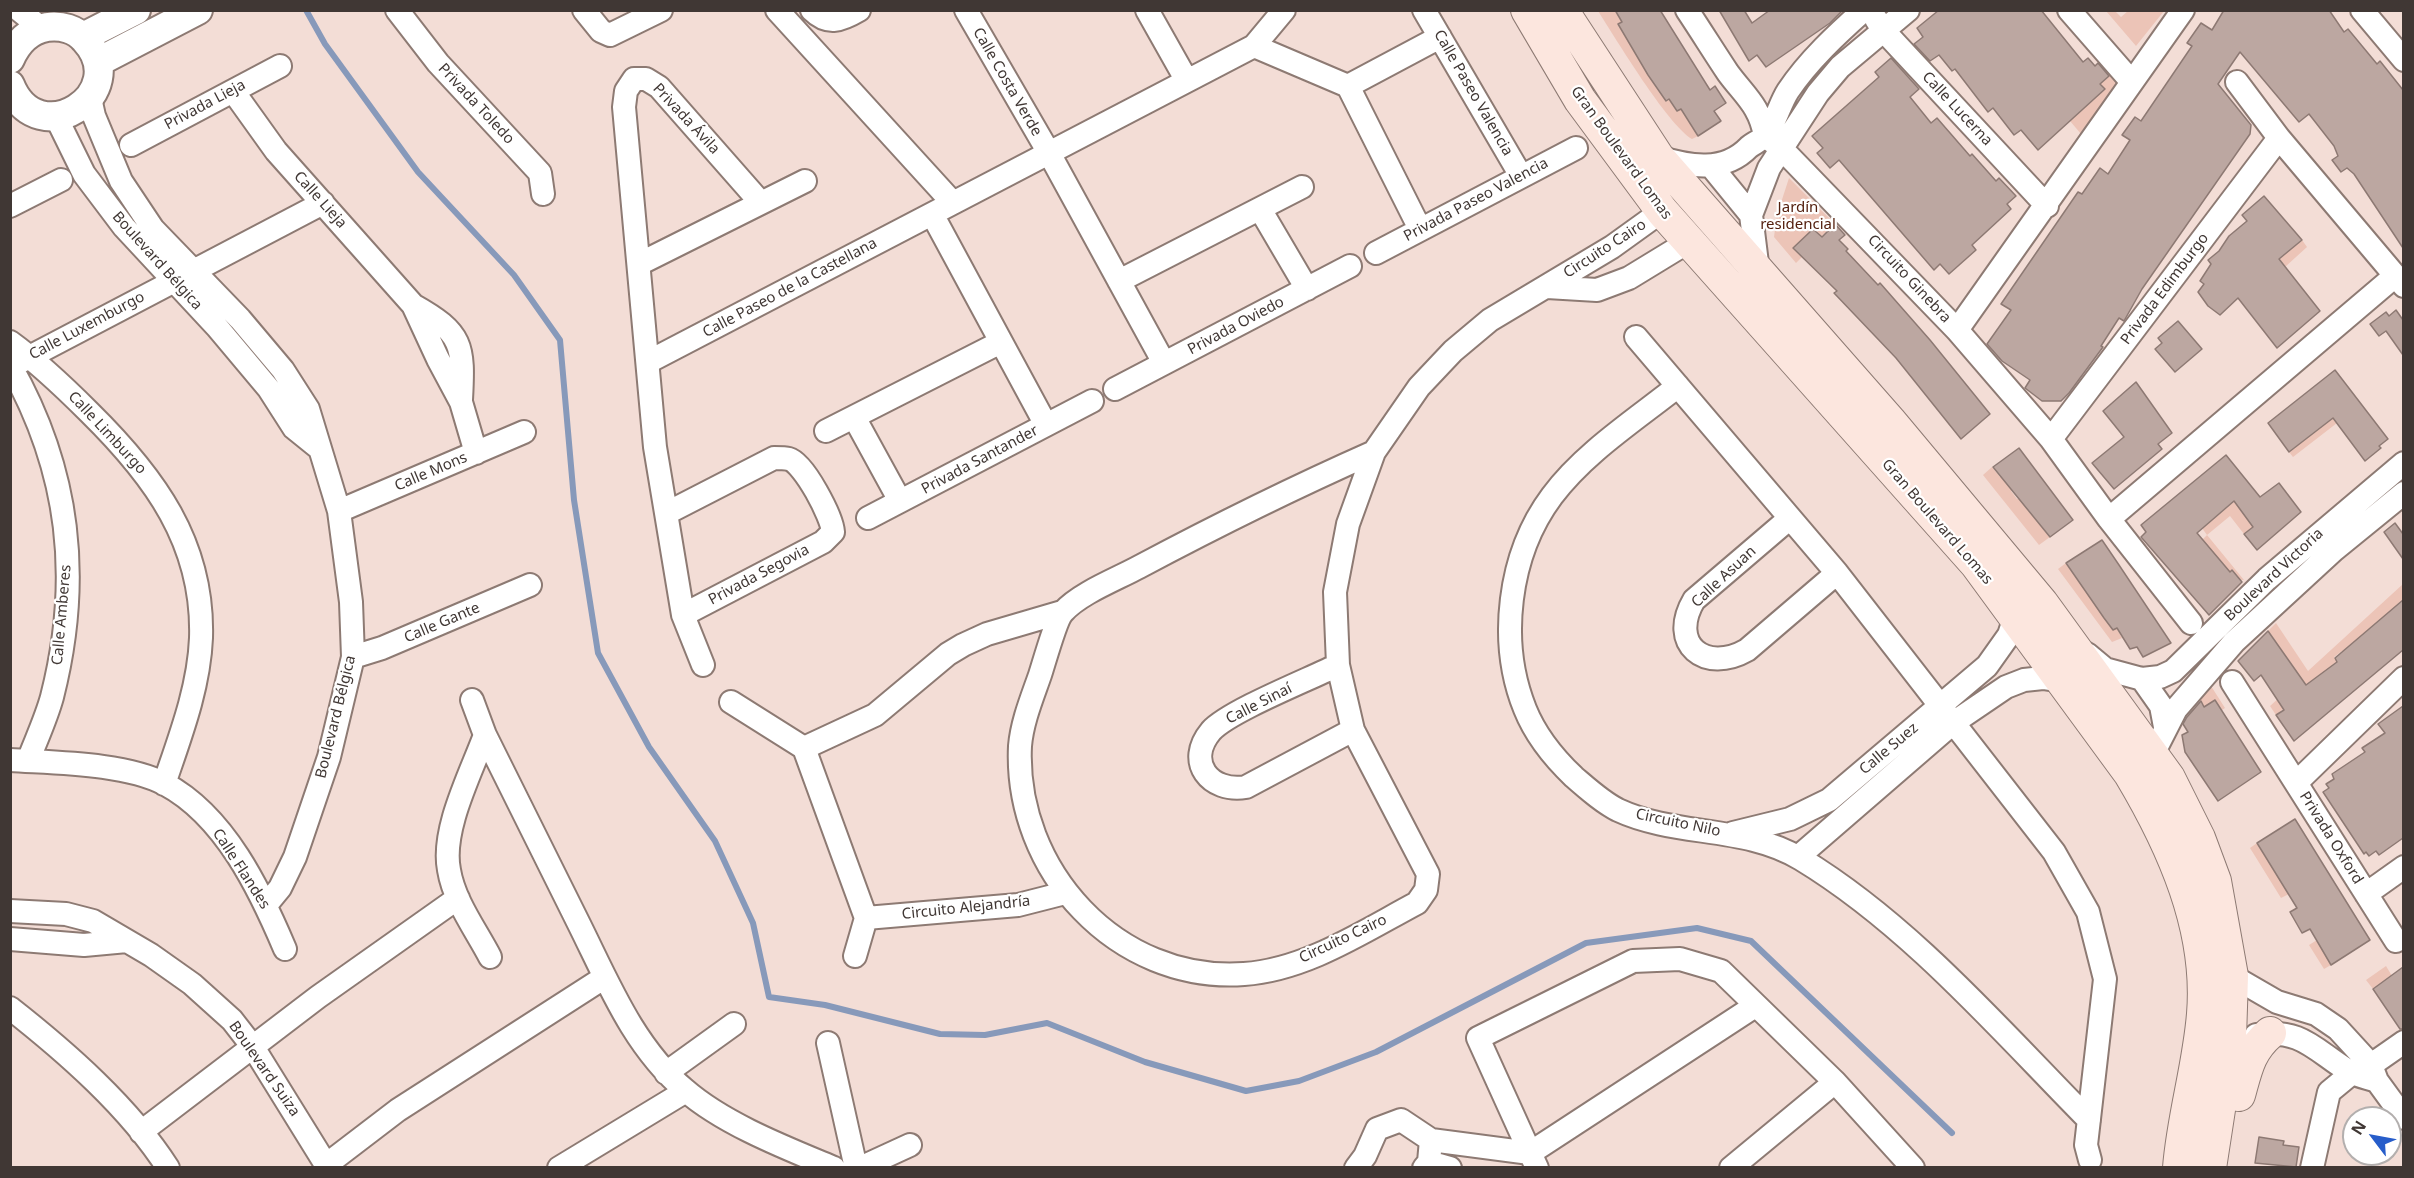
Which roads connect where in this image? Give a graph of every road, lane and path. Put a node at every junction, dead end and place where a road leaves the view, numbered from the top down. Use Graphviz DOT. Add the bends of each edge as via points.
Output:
graph roads {
  1 [pos="136,10"];
  2 [pos="198,10"];
  3 [pos="584,10"];
  4 [pos="661,10"];
  5 [pos="777,10"];
  6 [pos="812,10"];
  7 [pos="859,10"];
  8 [pos="966,10"];
  9 [pos="1147,10"];
  10 [pos="1284,10"];
  11 [pos="1424,10"];
  12 [pos="1527,10"];
  13 [pos="1562,10"];
  14 [pos="1687,10"];
  15 [pos="1864,10"];
  16 [pos="1870,10"];
  17 [pos="1908,10"];
  18 [pos="2069,10"];
  19 [pos="2183,10"];
  20 [pos="2362,10"];
  21 [pos="403,12"];
  22 [pos="30,19"];
  23 [pos="1883,30"];
  24 [pos="83,37"];
  25 [pos="1440,37"];
  26 [pos="1254,46"];
  27 [pos="12,52"];
  28 [pos="2403,60"];
  29 [pos="98,62"];
  30 [pos="280,66"];
  31 [pos="1187,81"];
  32 [pos="2132,81"];
  33 [pos="2237,82"];
  34 [pos="1348,86"];
  35 [pos="232,91"];
  36 [pos="90,98"];
  37 [pos="15,101"];
  38 [pos="56,117"];
  39 [pos="2279,138"];
  40 [pos="1773,142"];
  41 [pos="131,145"];
  42 [pos="1576,148"];
  43 [pos="1049,153"];
  44 [pos="1658,157"];
  45 [pos="1711,166"];
  46 [pos="1521,176"];
  47 [pos="61,180"];
  48 [pos="121,181"];
  49 [pos="805,181"];
  50 [pos="1302,187"];
  51 [pos="98,193"];
  52 [pos="543,194"];
  53 [pos="322,203"];
  54 [pos="762,203"];
  55 [pos="953,203"];
  56 [pos="2047,206"];
  57 [pos="10,207"];
  58 [pos="1260,209"];
  59 [pos="1662,211"];
  60 [pos="932,214"];
  61 [pos="1751,215"];
  62 [pos="1420,229"];
  63 [pos="1688,242"];
  64 [pos="1376,253"];
  65 [pos="639,264"];
  66 [pos="1350,266"];
  67 [pos="1758,272"];
  68 [pos="183,277"];
  69 [pos="1119,281"];
  70 [pos="2399,281"];
  71 [pos="1546,287"];
  72 [pos="1307,289"];
  73 [pos="1789,308"];
  74 [pos="1764,326"];
  75 [pos="1957,330"];
  76 [pos="1636,337"];
  77 [pos="10,342"];
  78 [pos="1001,342"];
  79 [pos="263,346"];
  80 [pos="17,362"];
  81 [pos="246,362"];
  82 [pos="648,363"];
  83 [pos="1164,363"];
  84 [pos="1677,386"];
  85 [pos="1115,389"];
  86 [pos="68,391"];
  87 [pos="1092,401"];
  88 [pos="35,409"];
  89 [pos="855,417"];
  90 [pos="1046,425"];
  91 [pos="826,431"];
  92 [pos="524,432"];
  93 [pos="2051,439"];
  94 [pos="320,449"];
  95 [pos="1374,452"];
  96 [pos="476,453"];
  97 [pos="2403,463"];
  98 [pos="2403,493"];
  99 [pos="900,501"];
  100 [pos="339,511"];
  101 [pos="667,513"];
  102 [pos="1790,518"];
  103 [pos="867,519"];
  104 [pos="2109,519"];
  105 [pos="2345,525"];
  106 [pos="1837,573"];
  107 [pos="530,585"];
  108 [pos="1062,612"];
  109 [pos="683,615"];
  110 [pos="2015,617"];
  111 [pos="2191,623"];
  112 [pos="2075,645"];
  113 [pos="2193,652"];
  114 [pos="353,657"];
  115 [pos="1338,664"];
  116 [pos="703,665"];
  117 [pos="2209,668"];
  118 [pos="2403,678"];
  119 [pos="2142,679"];
  120 [pos="2062,681"];
  121 [pos="2232,682"];
  122 [pos="472,700"];
  123 [pos="730,702"];
  124 [pos="1947,715"];
  125 [pos="1353,730"];
  126 [pos="485,735"];
  127 [pos="2159,740"];
  128 [pos="804,748"];
  129 [pos="19,761"];
  130 [pos="2130,774"];
  131 [pos="2296,783"];
  132 [pos="164,784"];
  133 [pos="1790,819"];
  134 [pos="1728,834"];
  135 [pos="1798,857"];
  136 [pos="2403,867"];
  137 [pos="1065,893"];
  138 [pos="2366,894"];
  139 [pos="458,898"];
  140 [pos="266,905"];
  141 [pos="10,911"];
  142 [pos="866,918"];
  143 [pos="10,939"];
  144 [pos="127,940"];
  145 [pos="2396,941"];
  146 [pos="285,949"];
  147 [pos="855,956"];
  148 [pos="490,957"];
  149 [pos="605,977"];
  150 [pos="2218,978"];
  151 [pos="2277,1002"];
  152 [pos="1755,1006"];
  153 [pos="10,1008"];
  154 [pos="734,1024"];
  155 [pos="2270,1033"];
  156 [pos="2230,1038"];
  157 [pos="2403,1042"];
  158 [pos="828,1043"];
  159 [pos="253,1047"];
  160 [pos="666,1073"];
  161 [pos="2366,1073"];
  162 [pos="1835,1082"];
  163 [pos="686,1091"];
  164 [pos="2403,1118"];
  165 [pos="2089,1120"];
  166 [pos="2219,1121"];
  167 [pos="141,1132"];
  168 [pos="910,1145"];
  169 [pos="1433,1159"];
  170 [pos="1533,1160"];
  171 [pos="2090,1160"];
  172 [pos="327,1166"];
  173 [pos="168,1167"];
  174 [pos="560,1167"];
  175 [pos="834,1167"];
  176 [pos="858,1167"];
  177 [pos="1356,1167"];
  178 [pos="1731,1167"];
  179 [pos="1913,1167"];
  180 [pos="2179,1167"];
  181 [pos="2210,1167"];
  182 [pos="2312,1167"];
  1 -- 24 [label="street"];
  2 -- 29 [label="street"];
  3 -- 4 [label="street" via="601,31 610,35"];
  5 -- 55 [label="street"];
  6 -- 7 [label="street" via="828,21 843,20"];
  8 -- 43 [label="street, Calle Costa Verde"];
  9 -- 31 [label="street"];
  10 -- 26 [label="street, Calle Paseo de la Castellana"];
  11 -- 25 [label="street, Calle Paseo Valencia"];
  12 -- 59 [label="main road, Gran Boulevard Lomas" via="1580,100"];
  13 -- 44 [label="main road, Gran Boulevard Lomas"];
  14 -- 40 [label="street, Circuito Ginebra" via="1730,75 1754,103"];
  15 -- 40 [label="street" via="1788,91"];
  16 -- 23 [label="street, Calle Lucerna"];
  17 -- 23 [label="street"];
  18 -- 32 [label="street"];
  19 -- 32 [label="street, Circuito Ginebra"];
  20 -- 28 [label="street"];
  21 -- 52 [label="street, Privada Toledo" via="438,63 540,173"];
  22 -- 24 [label="street" via="63,27"];
  22 -- 27 [label="street" via="25,36"];
  23 -- 40 [label="street" via="1840,67"];
  23 -- 56 [label="street, Calle Lucerna"];
  24 -- 29 [label="street"];
  25 -- 34 [label="street"];
  25 -- 46 [label="street, Calle Paseo Valencia"];
  26 -- 31 [label="street, Calle Paseo de la Castellana"];
  26 -- 34 [label="street"];
  29 -- 36 [label="street"];
  30 -- 35 [label="street, Privada Lieja"];
  31 -- 43 [label="street, Calle Paseo de la Castellana"];
  32 -- 56 [label="street, Circuito Ginebra"];
  33 -- 39 [label="street"];
  34 -- 62 [label="street"];
  35 -- 41 [label="street, Privada Lieja"];
  35 -- 53 [label="street, Calle Lieja" via="268,142"];
  36 -- 38 [label="street" via="77,109"];
  36 -- 48 [label="street, Boulevard Bélgica"];
  37 -- 38 [label="street" via="36,113"];
  38 -- 51 [label="street, Boulevard Bélgica" via="84,174"];
  39 -- 70 [label="street"];
  39 -- 93 [label="street, Privada Edimburgo"];
  40 -- 45 [label="street"];
  40 -- 61 [label="street"];
  40 -- 75 [label="street, Circuito Ginebra"];
  42 -- 46 [label="street, Privada Paseo Valencia"];
  43 -- 55 [label="street, Calle Paseo de la Castellana"];
  43 -- 69 [label="street"];
  44 -- 45 [label="street" via="1693,166"];
  44 -- 67 [label="main road, Gran Boulevard Lomas"];
  45 -- 61 [label="street"];
  46 -- 62 [label="street, Privada Paseo Valencia"];
  47 -- 57 [label="street"];
  48 -- 51 [label="street"];
  48 -- 68 [label="street, Boulevard Bélgica"];
  49 -- 54 [label="street"];
  50 -- 58 [label="street"];
  51 -- 68 [label="street, Boulevard Bélgica"];
  53 -- 68 [label="street, Calle Luxemburgo"];
  53 -- 96 [label="street, Calle Lieja" via="413,305 442,322 457,339 462,369 461,402"];
  54 -- 65 [label="street"];
  54 -- 65 [label="street, Privada Ávila" via="659,87 646,79 634,79 626,91 624,107"];
  55 -- 60 [label="street, Calle Paseo de la Castellana"];
  56 -- 75 [label="street, Circuito Ginebra"];
  58 -- 69 [label="street"];
  58 -- 72 [label="street"];
  59 -- 63 [label="main road, Gran Boulevard Lomas"];
  59 -- 71 [label="street, Circuito Cairo"];
  60 -- 78 [label="street"];
  60 -- 82 [label="street, Calle Paseo de la Castellana"];
  61 -- 67 [label="street"];
  62 -- 64 [label="street, Privada Paseo Valencia"];
  63 -- 71 [label="street, Circuito Cairo" via="1629,278 1597,290"];
  63 -- 74 [label="main road, Gran Boulevard Lomas"];
  65 -- 82 [label="street, Privada Ávila"];
  66 -- 72 [label="street, Privada Oviedo"];
  67 -- 73 [label="main road, Gran Boulevard Lomas"];
  68 -- 79 [label="street, Boulevard Bélgica"];
  68 -- 80 [label="street, Calle Luxemburgo"];
  68 -- 81 [label="street, Boulevard Bélgica"];
  69 -- 83 [label="street"];
  70 -- 104 [label="street"];
  71 -- 95 [label="street, Circuito Cairo" via="1490,320 1453,351 1419,387"];
  72 -- 83 [label="street, Privada Oviedo"];
  73 -- 74 [label="main road"];
  73 -- 112 [label="main road, Gran Boulevard Lomas" via="1890,421"];
  74 -- 110 [label="main road, Gran Boulevard Lomas" via="1976,564"];
  75 -- 93 [label="street"];
  76 -- 84 [label="street"];
  77 -- 80 [label="street, Calle Limburgo"];
  78 -- 89 [label="street"];
  78 -- 90 [label="street"];
  79 -- 81 [label="street"];
  79 -- 94 [label="street, Boulevard Bélgica" via="310,413"];
  80 -- 86 [label="street, Calle Limburgo"];
  80 -- 88 [label="street, Calle Amberes"];
  81 -- 94 [label="street, Boulevard Bélgica" via="270,389 294,428"];
  82 -- 101 [label="street" via="655,447"];
  83 -- 85 [label="street, Privada Oviedo"];
  84 -- 102 [label="street"];
  84 -- 134 [label="street, Circuito Nilo" via="1579,466 1552,496 1533,528 1519,564 1510,636 1525,710 1545,743 1592,793 1634,815"];
  86 -- 88 [label="street"];
  86 -- 132 [label="street, Calle Limburgo" via="138,462 179,527 193,564 200,601 201,640 189,705"];
  87 -- 90 [label="street, Privada Santander"];
  88 -- 129 [label="street, Calle Amberes" via="53,461 61,502 67,543 67,593 52,698"];
  89 -- 91 [label="street"];
  89 -- 99 [label="street"];
  90 -- 99 [label="street, Privada Santander"];
  92 -- 96 [label="street, Calle Mons"];
  93 -- 104 [label="street"];
  94 -- 100 [label="street, Boulevard Bélgica"];
  95 -- 108 [label="street" via="1173,549"];
  95 -- 115 [label="street, Circuito Cairo" via="1340,558 1335,592"];
  96 -- 100 [label="street, Calle Mons"];
  97 -- 105 [label="street, Boulevard Victoria"];
  98 -- 105 [label="street, Boulevard Victoria"];
  99 -- 103 [label="street, Privada Santander"];
  100 -- 114 [label="street, Boulevard Bélgica" via="351,602"];
  101 -- 109 [label="street"];
  101 -- 109 [label="street, Privada Segovia" via="774,458 789,459 800,466 832,520 833,532 823,542"];
  102 -- 106 [label="street"];
  102 -- 106 [label="street, Calle Asuan" via="1695,600 1684,627 1686,640 1694,650 1717,660 1747,650"];
  104 -- 111 [label="street"];
  105 -- 113 [label="street, Boulevard Victoria" via="2241,603"];
  105 -- 117 [label="street, Boulevard Victoria"];
  106 -- 124 [label="street"];
  107 -- 114 [label="street, Calle Gante"];
  108 -- 128 [label="street" via="963,645 876,715"];
  108 -- 137 [label="street, Circuito Cairo" via="1020,743 1027,814 1041,854"];
  109 -- 116 [label="street"];
  110 -- 120 [label="main road, Gran Boulevard Lomas"];
  110 -- 124 [label="street, Calle Suez" via="1999,652"];
  112 -- 119 [label="street" via="2105,669"];
  112 -- 127 [label="main road, Gran Boulevard Lomas"];
  113 -- 117 [label="street"];
  113 -- 119 [label="street, Boulevard Victoria" via="2173,670"];
  114 -- 140 [label="street, Boulevard Bélgica" via="329,757 295,857 280,888"];
  115 -- 125 [label="street, Circuito Cairo"];
  115 -- 125 [label="street, Calle Sinaí" via="1223,721 1202,744 1200,756 1208,778 1218,785 1246,787"];
  117 -- 127 [label="street, Boulevard Victoria"];
  118 -- 131 [label="street, Privada Oxford"];
  119 -- 127 [label="street" via="2161,706"];
  120 -- 124 [label="street, Calle Suez" via="2024,680"];
  120 -- 130 [label="main road, Gran Boulevard Lomas"];
  121 -- 131 [label="street, Privada Oxford"];
  122 -- 126 [label="street"];
  123 -- 128 [label="street"];
  124 -- 133 [label="street, Calle Suez" via="1829,800"];
  124 -- 135 [label="street, Calle Suez"];
  124 -- 165 [label="street" via="2054,852 2088,912 2105,979"];
  125 -- 137 [label="street, Circuito Cairo" via="1428,874 1426,890 1417,903 1329,949 1286,966 1245,974 1204,972 1136,951 1095,922"];
  126 -- 139 [label="street" via="446,850"];
  126 -- 149 [label="street"];
  127 -- 130 [label="street, Boulevard Victoria"];
  127 -- 150 [label="main road, Gran Boulevard Lomas" via="2215,881"];
  128 -- 142 [label="street"];
  129 -- 132 [label="street, Calle Flandes" via="123,772"];
  130 -- 150 [label="main road, Gran Boulevard Lomas" via="2179,871"];
  131 -- 138 [label="street, Privada Oxford"];
  132 -- 140 [label="street, Calle Flandes" via="195,806 218,830"];
  133 -- 134 [label="street, Calle Suez"];
  133 -- 135 [label="street"];
  134 -- 135 [label="street, Circuito Nilo"];
  135 -- 165 [label="street, Circuito Nilo" via="1852,893 1899,932"];
  136 -- 138 [label="street, Privada Oxford"];
  137 -- 142 [label="street, Circuito Alejandría" via="1018,905"];
  138 -- 145 [label="street, Privada Oxford"];
  139 -- 148 [label="street"];
  139 -- 159 [label="street"];
  140 -- 146 [label="street, Calle Flandes"];
  141 -- 144 [label="street, Boulevard Suiza" via="82,917"];
  142 -- 147 [label="street"];
  143 -- 144 [label="street" via="84,945"];
  144 -- 159 [label="street, Boulevard Suiza" via="213,1001"];
  149 -- 160 [label="street" via="618,1007"];
  149 -- 172 [label="street" via="398,1110"];
  150 -- 151 [label="street"];
  150 -- 156 [label="main road, Gran Boulevard Lomas"];
  150 -- 180 [label="main road, Gran Boulevard Lomas" via="2200,1037"];
  151 -- 155 [label="street"];
  151 -- 161 [label="street" via="2305,1008 2342,1032"];
  152 -- 162 [label="street"];
  152 -- 170 [label="street"];
  152 -- 170 [label="street" via="1721,971 1680,959 1633,961 1478,1038"];
  153 -- 167 [label="street" via="71,1058"];
  154 -- 160 [label="street"];
  155 -- 156 [label="street"];
  155 -- 161 [label="street" via="2297,1036"];
  155 -- 166 [label="main road" via="2248,1058 2239,1097 2233,1109"];
  156 -- 166 [label="main road, Gran Boulevard Lomas"];
  157 -- 161 [label="street"];
  158 -- 176 [label="street"];
  159 -- 167 [label="street"];
  159 -- 172 [label="street, Boulevard Suiza"];
  160 -- 163 [label="street"];
  161 -- 164 [label="street"];
  161 -- 182 [label="street" via="2329,1092"];
  162 -- 178 [label="street"];
  162 -- 179 [label="street"];
  163 -- 174 [label="street"];
  163 -- 175 [label="street" via="737,1123"];
  165 -- 171 [label="street" via="2086,1145"];
  166 -- 181 [label="main road, Gran Boulevard Lomas"];
  167 -- 173 [label="street"];
  168 -- 176 [label="street"];
  169 -- 170 [label="street"];
  169 -- 177 [label="street" via="1401,1120 1377,1129"];
}
